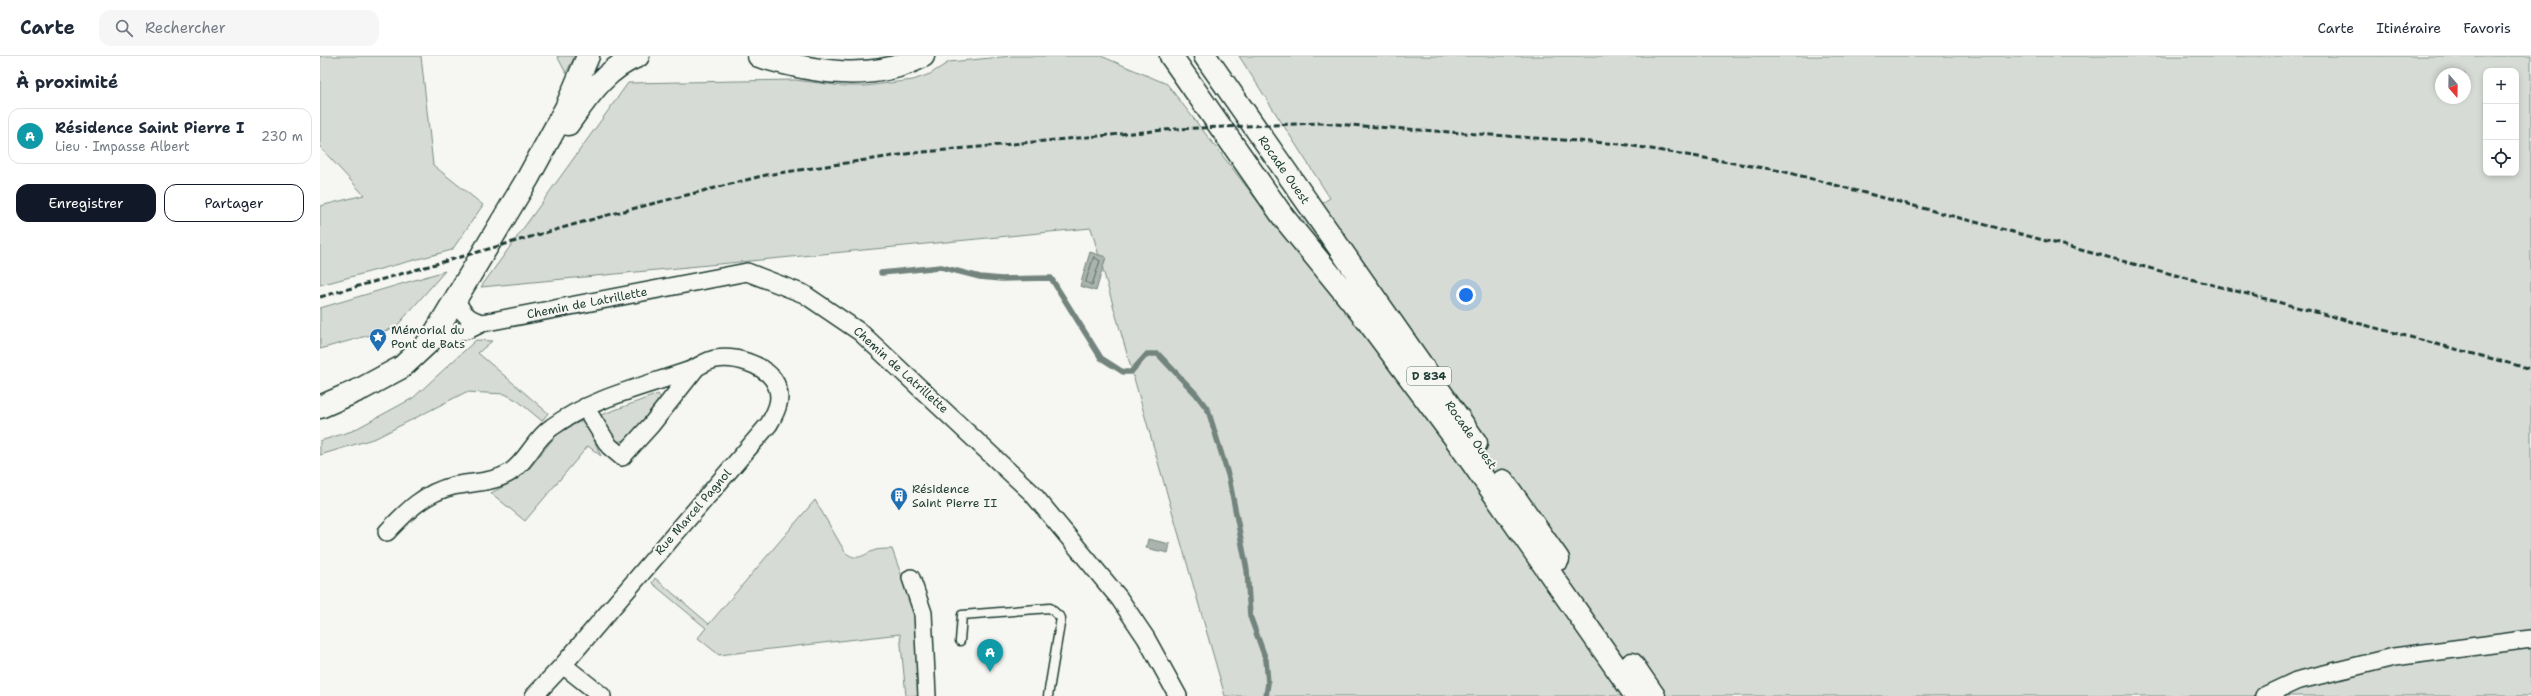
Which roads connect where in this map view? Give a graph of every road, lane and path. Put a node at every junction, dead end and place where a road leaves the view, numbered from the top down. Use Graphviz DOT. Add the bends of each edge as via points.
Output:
graph roads {
  1 [pos="588,56"];
  2 [pos="638,56"];
  3 [pos="759,56"];
  4 [pos="923,56"];
  5 [pos="1171,56"];
  6 [pos="1205,56"];
  7 [pos="528,178"];
  8 [pos="455,298"];
  9 [pos="482,323"];
  10 [pos="431,340"];
  11 [pos="696,368"];
  12 [pos="585,406"];
  13 [pos="320,407"];
  14 [pos="387,532"];
  15 [pos="912,578"];
  16 [pos="2531,639"];
  17 [pos="960,641"];
  18 [pos="563,665"];
  19 [pos="534,696"];
  20 [pos="602,696"];
  21 [pos="927,696"];
  22 [pos="1048,696"];
  23 [pos="1178,696"];
  24 [pos="1636,696"];
  25 [pos="1654,696"];
  26 [pos="2264,696"];
  1 -- 7 [label="main road" via="566,108"];
  2 -- 7 [label="main road" via="610,72"];
  3 -- 4 [label="main road" via="802,68 864,72 898,66"];
  5 -- 24 [label="main road" via="1284,218 1367,320 1455,438"];
  6 -- 25 [label="main road, Rocade Ouest / D 834"];
  7 -- 8 [label="main road"];
  8 -- 9 [label="street" via="464,315 470,320"];
  8 -- 10 [label="main road"];
  9 -- 10 [label="street, Chemin de Latrillette"];
  9 -- 23 [label="street, Chemin de Latrillette" via="747,272 804,294 860,332 1032,493 1119,598 1146,638"];
  10 -- 13 [label="main road" via="402,367"];
  11 -- 12 [label="street, Rue Marcel Pagnol"];
  11 -- 12 [label="street, Rue Marcel Pagnol" via="622,457 609,446"];
  11 -- 18 [label="street, Rue Marcel Pagnol" via="715,359 751,363 769,374 778,386 779,407 769,424"];
  12 -- 14 [label="street" via="550,428 510,472 499,478 453,486 433,493 414,505"];
  15 -- 21 [label="street" via="923,613"];
  16 -- 26 [label="street" via="2394,657 2296,681"];
  17 -- 22 [label="lane" via="962,615 1050,608 1061,618"];
  18 -- 19 [label="street, Rue Marcel Pagnol"];
  18 -- 20 [label="street"];
}
